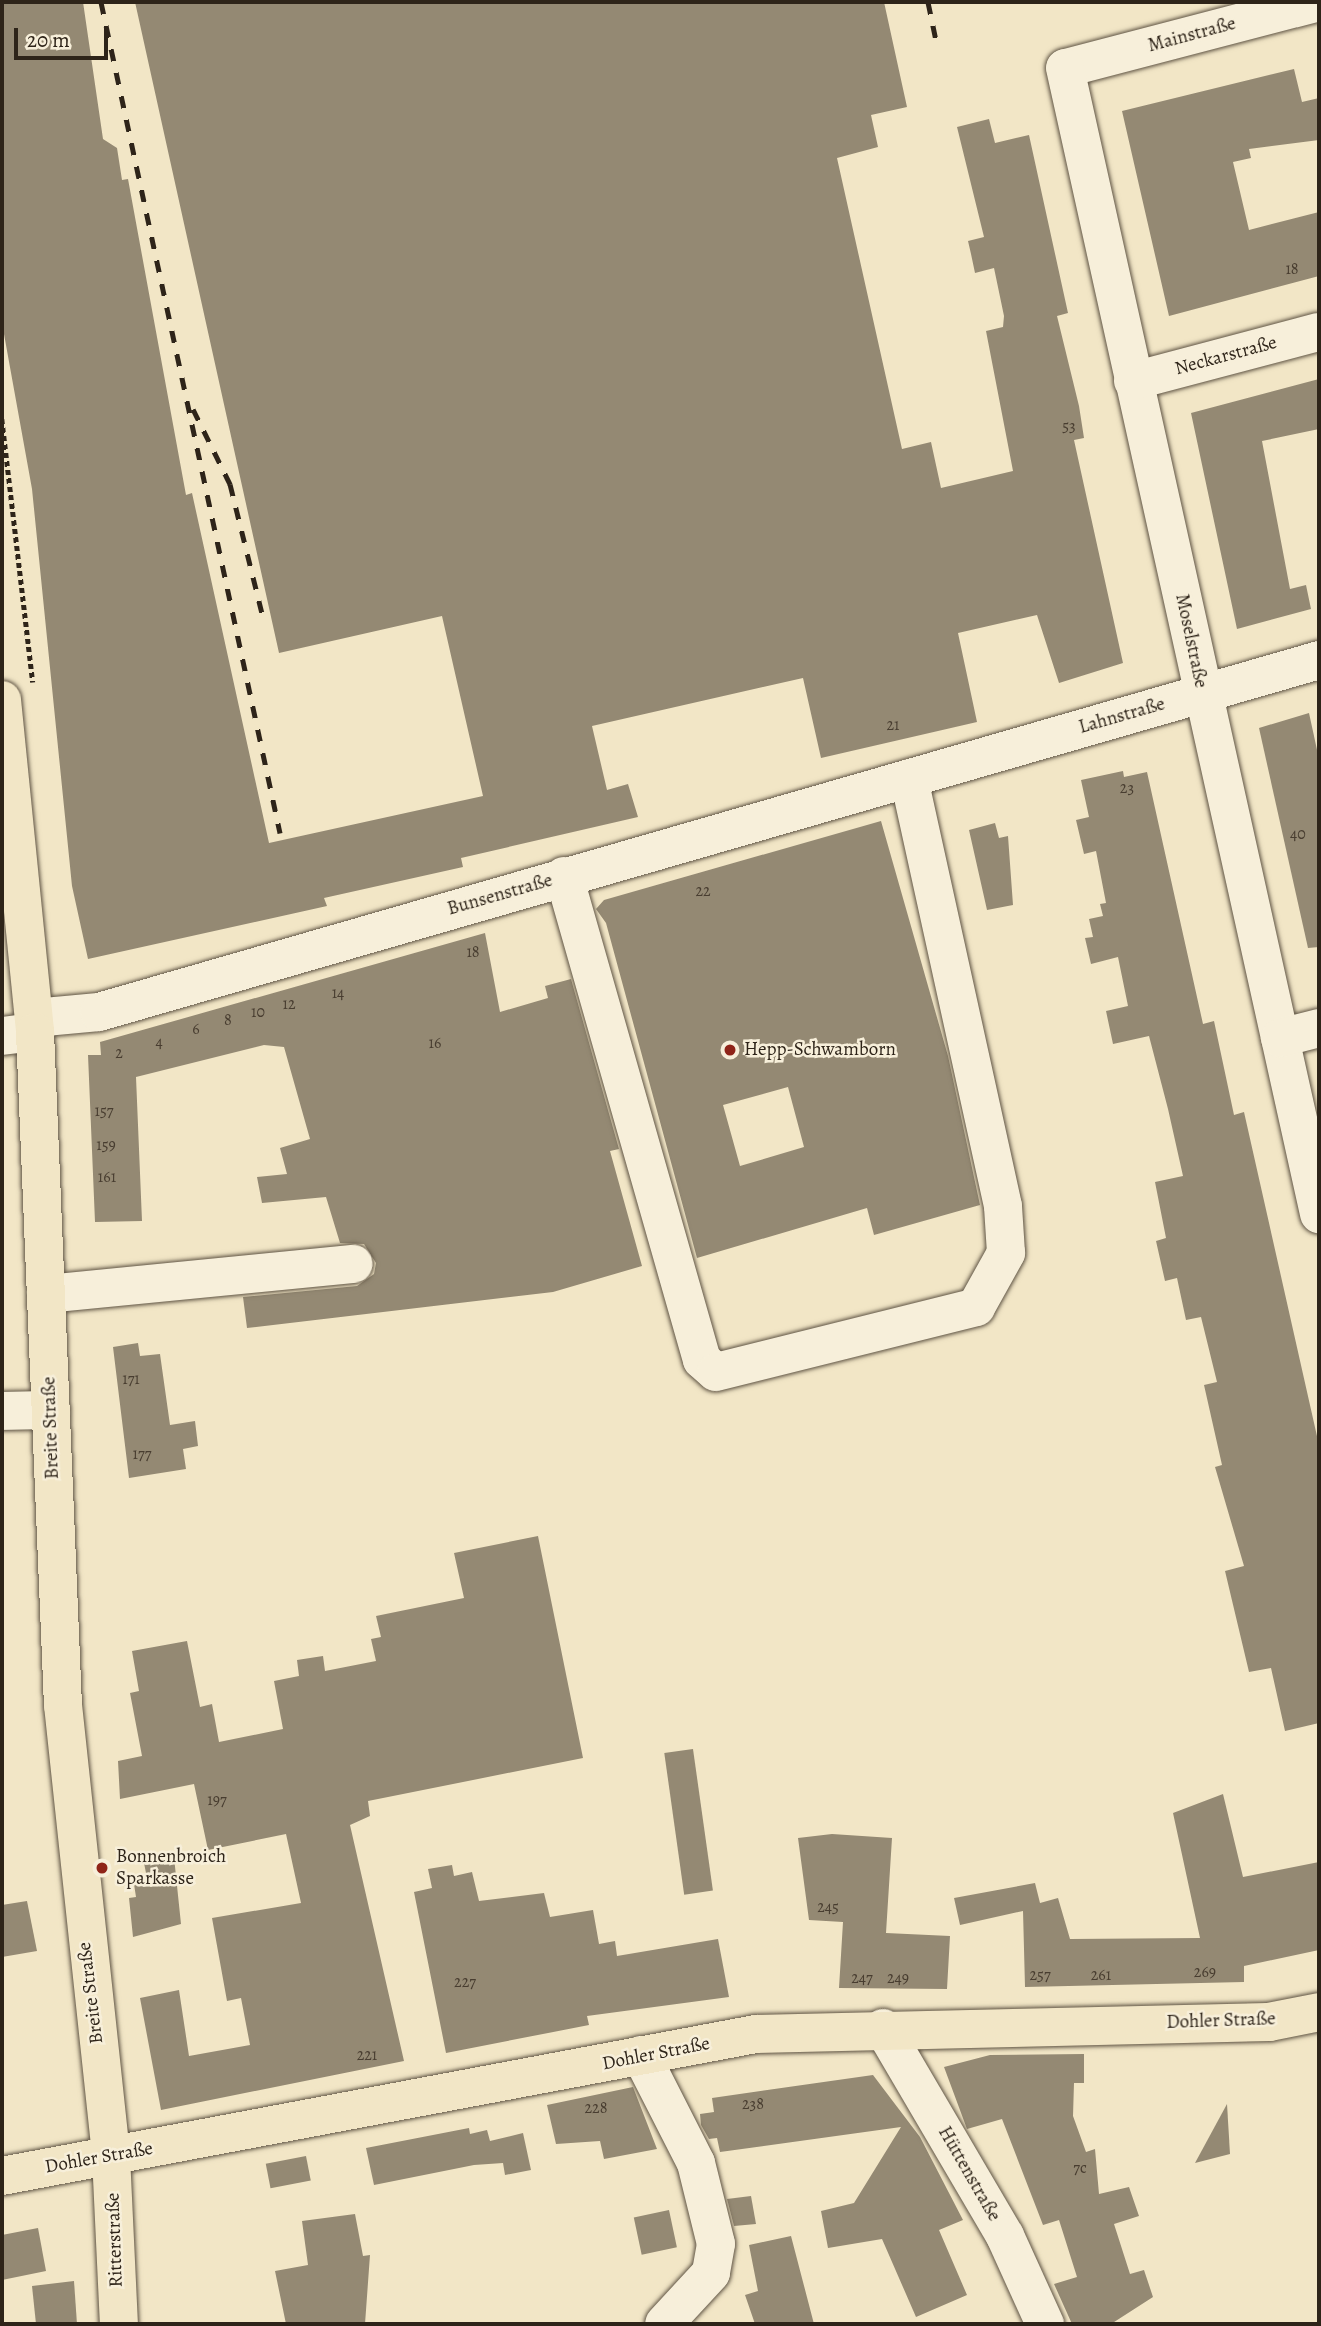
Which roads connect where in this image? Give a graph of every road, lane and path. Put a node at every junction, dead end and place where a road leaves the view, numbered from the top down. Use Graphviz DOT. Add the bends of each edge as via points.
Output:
graph roads {
  1 [pos="1319,2"];
  2 [pos="1065,68"];
  3 [pos="1319,332"];
  4 [pos="1133,381"];
  5 [pos="1319,660"];
  6 [pos="1202,693"];
  7 [pos="2,700"];
  8 [pos="965,763"];
  9 [pos="909,778"];
  10 [pos="564,876"];
  11 [pos="23,1028"];
  12 [pos="1319,1028"];
  13 [pos="1280,1038"];
  14 [pos="1319,1214"];
  15 [pos="354,1264"];
  16 [pos="46,1294"];
  17 [pos="2,1396"];
  18 [pos="50,1401"];
  19 [pos="2,1411"];
  20 [pos="1319,2012"];
  21 [pos="883,2028"];
  22 [pos="641,2055"];
  23 [pos="111,2156"];
  24 [pos="2,2176"];
  25 [pos="119,2324"];
  26 [pos="664,2324"];
  27 [pos="1045,2324"];
  1 -- 2 [label="street, Mainstraße"];
  2 -- 4 [label="street, Moselstraße"];
  3 -- 4 [label="street, Neckarstraße"];
  4 -- 6 [label="street, Moselstraße"];
  5 -- 6 [label="street, Lahnstraße"];
  6 -- 8 [label="street, Lahnstraße"];
  6 -- 13 [label="street, Moselstraße"];
  7 -- 11 [label="main road, Breite Straße"];
  8 -- 9 [label="street, Bunsenstraße"];
  9 -- 10 [label="street, Bunsenstraße"];
  9 -- 10 [label="street" via="1003,1206 1006,1253 976,1307 716,1372 702,1360"];
  10 -- 11 [label="street, Bunsenstraße" via="99,1012"];
  11 -- 16 [label="main road, Breite Straße"];
  12 -- 13 [label="street"];
  13 -- 14 [label="street, Moselstraße"];
  15 -- 16 [label="street"];
  16 -- 18 [label="main road, Breite Straße"];
  17 -- 18 [label="street"];
  18 -- 19 [label="street"];
  18 -- 23 [label="main road, Breite Straße" via="74,1842"];
  20 -- 21 [label="main road, Dohler Straße" via="1269,2021"];
  21 -- 22 [label="main road, Dohler Straße" via="756,2034"];
  21 -- 27 [label="street, Hüttenstraße" via="1005,2236"];
  22 -- 23 [label="main road, Dohler Straße"];
  22 -- 26 [label="street" via="696,2163 716,2244 711,2273"];
  23 -- 24 [label="main road, Dohler Straße"];
  23 -- 25 [label="main road, Ritterstraße"];
}
